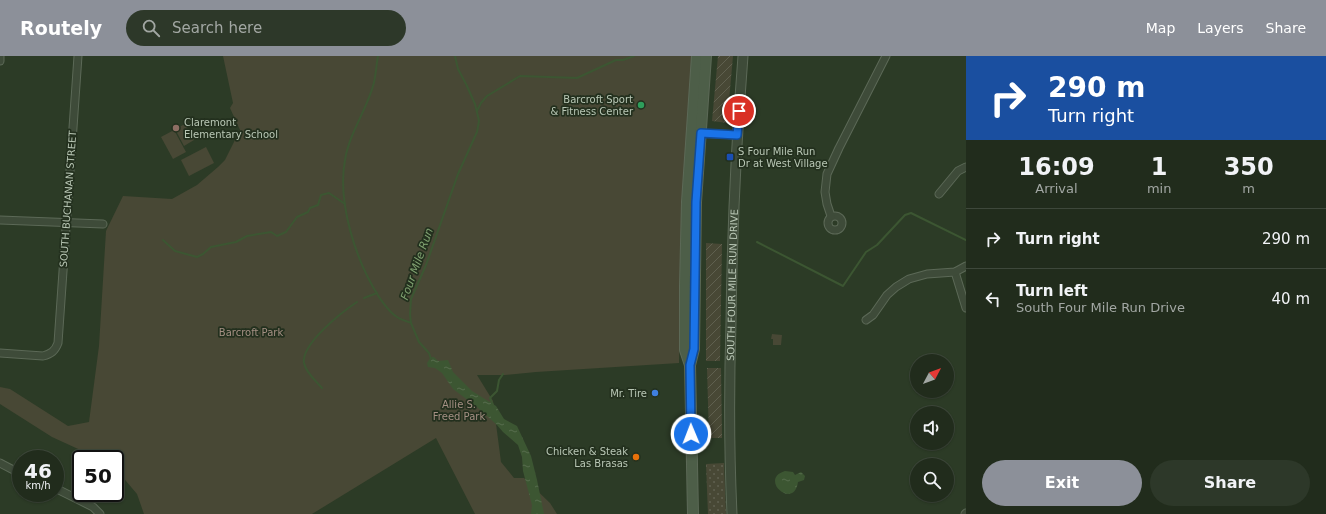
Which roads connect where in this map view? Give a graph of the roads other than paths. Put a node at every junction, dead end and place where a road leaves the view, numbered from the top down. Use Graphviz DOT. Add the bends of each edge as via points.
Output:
graph roads {
  1 [pos="0,56"];
  2 [pos="78,56"];
  3 [pos="697,56"];
  4 [pos="706,56"];
  5 [pos="743,56"];
  6 [pos="886,56"];
  7 [pos="0,61"];
  8 [pos="696,133"];
  9 [pos="737,135"];
  10 [pos="966,167"];
  11 [pos="939,194"];
  12 [pos="831,216"];
  13 [pos="0,220"];
  14 [pos="67,222"];
  15 [pos="103,224"];
  16 [pos="966,266"];
  17 [pos="955,272"];
  18 [pos="966,308"];
  19 [pos="866,320"];
  20 [pos="0,353"];
  21 [pos="0,463"];
  22 [pos="12,469"];
  23 [pos="64,492"];
  24 [pos="100,514"];
  25 [pos="693,514"];
  26 [pos="732,514"];
  1 -- 7 [label="street"];
  2 -- 14 [label="street, SOUTH BUCHANAN STREET"];
  3 -- 8 [label="main road"];
  4 -- 8 [label="main road"];
  5 -- 9 [label="street, SOUTH FOUR MILE RUN DRIVE"];
  6 -- 12 [label="street" via="827,174 825,192"];
  8 -- 9 [label="street"];
  8 -- 25 [label="main road" via="687,202 685,350 690,365"];
  9 -- 26 [label="street, SOUTH FOUR MILE RUN DRIVE" via="729,391"];
  10 -- 11 [label="street" via="958,171"];
  13 -- 14 [label="street"];
  14 -- 15 [label="street"];
  14 -- 20 [label="street, SOUTH BUCHANAN STREET" via="58,343 55,350 50,355 43,356"];
  16 -- 17 [label="street"];
  17 -- 18 [label="street"];
  17 -- 19 [label="street" via="927,274 909,279 892,291"];
  21 -- 22 [label="street"];
  23 -- 24 [label="street" via="93,506"];
}
